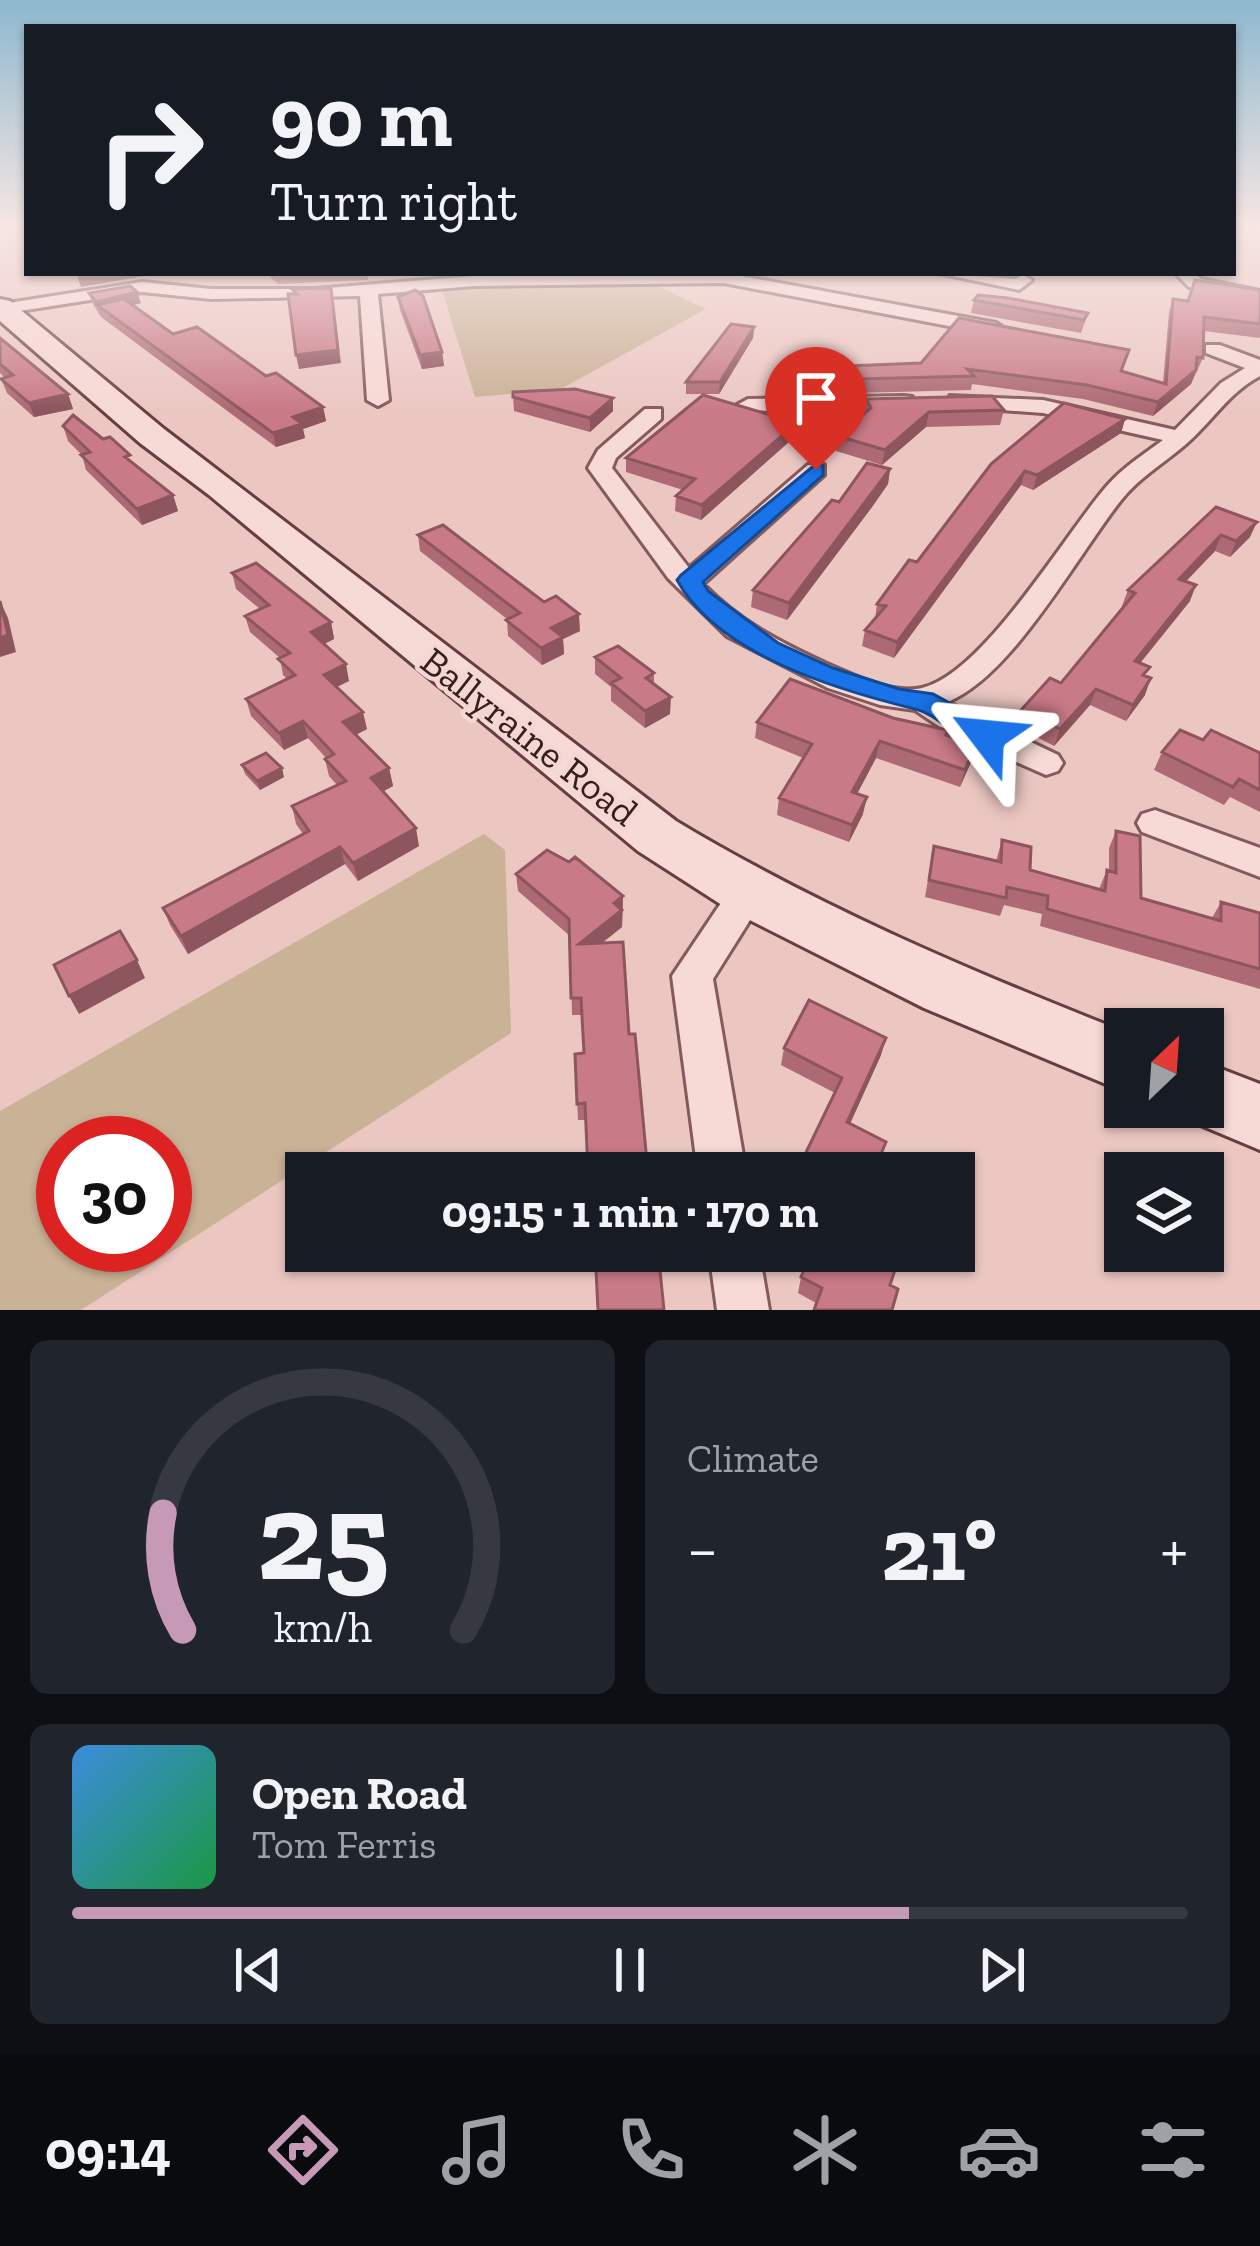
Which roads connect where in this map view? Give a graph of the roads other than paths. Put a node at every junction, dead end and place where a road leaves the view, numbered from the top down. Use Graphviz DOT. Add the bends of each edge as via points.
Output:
graph roads {
  1 [pos="128,289"];
  2 [pos="168,289"];
  3 [pos="238,289"];
  4 [pos="380,289"];
  5 [pos="796,289"];
  6 [pos="369,292"];
  7 [pos="240,295"];
  8 [pos="1,308"];
  9 [pos="1009,331"];
  10 [pos="1214,349"];
  11 [pos="1260,368"];
  12 [pos="378,400"];
  13 [pos="748,405"];
  14 [pos="653,414"];
  15 [pos="1180,438"];
  16 [pos="816,470"];
  17 [pos="689,580"];
  18 [pos="923,700"];
  19 [pos="1046,763"];
  20 [pos="1155,823"];
  21 [pos="1260,863"];
  22 [pos="748,893"];
  23 [pos="1104,1053"];
  24 [pos="1224,1102"];
  25 [pos="1260,1117"];
  26 [pos="719,1152"];
  27 [pos="737,1272"];
  28 [pos="743,1310"];
  1 -- 8 [label="street"];
  2 -- 7 [label="street"];
  3 -- 7 [label="street"];
  4 -- 6 [label="street"];
  5 -- 9 [label="street"];
  6 -- 7 [label="street"];
  6 -- 12 [label="street"];
  8 -- 22 [label="main road, Ballyraine Road" via="566,767"];
  10 -- 11 [label="street"];
  11 -- 15 [label="street"];
  13 -- 15 [label="street" via="1009,400"];
  14 -- 17 [label="street" via="600,468"];
  15 -- 18 [label="street" via="1118,489 965,681"];
  16 -- 17 [label="street"];
  17 -- 18 [label="street" via="698,596 768,649 896,698"];
  18 -- 19 [label="street"];
  20 -- 21 [label="street"];
  22 -- 23 [label="main road, Ballyraine Road" via="946,989"];
  22 -- 26 [label="street" via="692,976"];
  24 -- 25 [label="main road"];
  27 -- 28 [label="street"];
}
